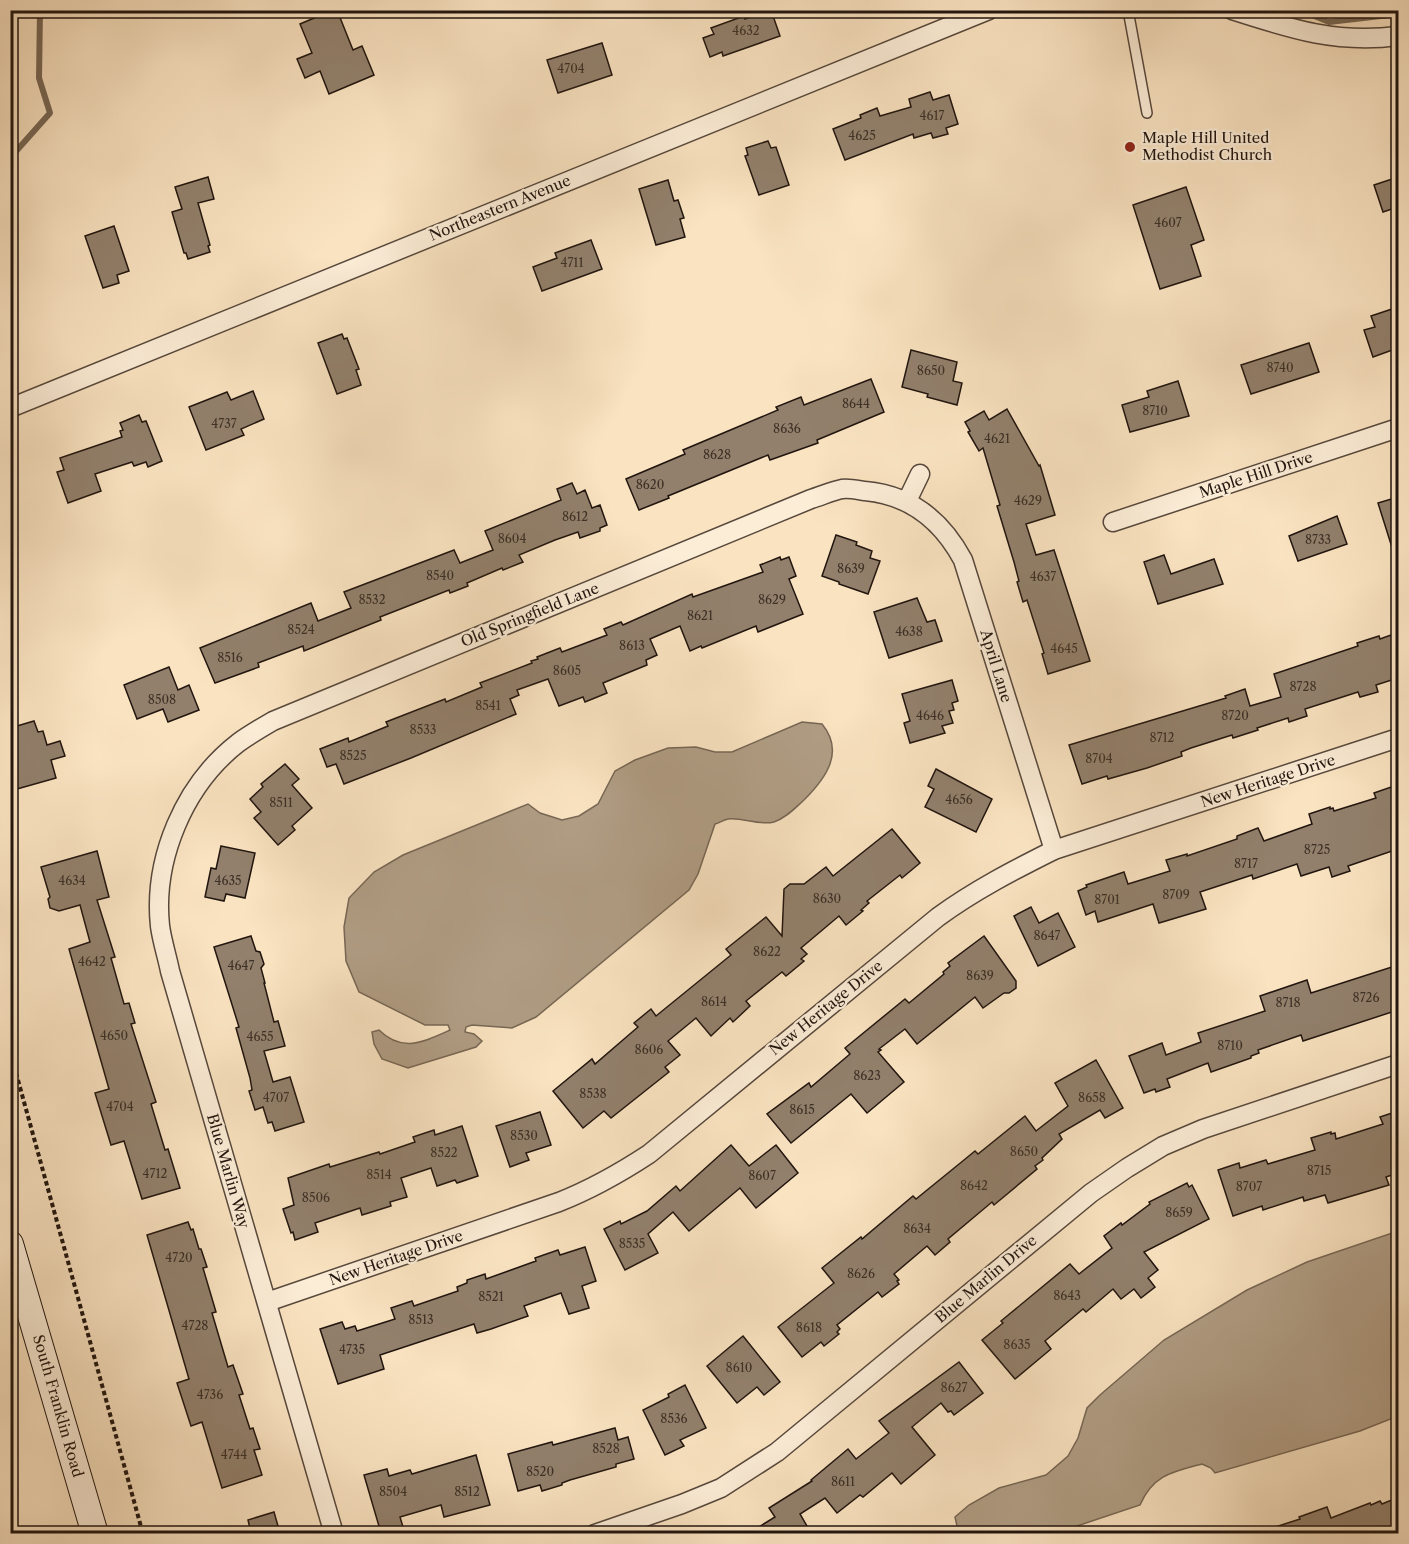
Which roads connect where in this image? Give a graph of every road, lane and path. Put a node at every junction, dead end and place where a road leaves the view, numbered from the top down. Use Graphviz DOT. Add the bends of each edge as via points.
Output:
graph roads {
  1 [pos="989,10"];
  2 [pos="1128,10"];
  3 [pos="1232,10"];
  4 [pos="1398,36"];
  5 [pos="1147,113"];
  6 [pos="10,408"];
  7 [pos="1398,428"];
  8 [pos="920,474"];
  9 [pos="907,501"];
  10 [pos="1113,522"];
  11 [pos="1398,738"];
  12 [pos="185,807"];
  13 [pos="1054,850"];
  14 [pos="10,1051"];
  15 [pos="1398,1064"];
  16 [pos="10,1244"];
  17 [pos="267,1302"];
  18 [pos="96,1533"];
  19 [pos="142,1533"];
  20 [pos="334,1533"];
  21 [pos="595,1533"];
  1 -- 6 [label="street, Northeastern Avenue"];
  2 -- 5 [label="lane"];
  3 -- 4 [label="street" via="1281,27 1328,37"];
  7 -- 10 [label="street, Maple Hill Drive"];
  8 -- 9 [label="street"];
  9 -- 12 [label="street, Old Springfield Lane" via="878,492 843,489 811,499 284,716 237,744 209,771"];
  9 -- 13 [label="street, April Lane" via="954,543 963,560"];
  11 -- 13 [label="street, New Heritage Drive"];
  12 -- 17 [label="street, Blue Marlin Way" via="168,845 160,885 160,926"];
  13 -- 17 [label="street, New Heritage Drive" via="968,894 938,916 649,1154 616,1176 559,1202"];
  14 -- 19 [label="path"];
  15 -- 21 [label="street, Blue Marlin Drive" via="1163,1146 1091,1193 777,1452 721,1488"];
  16 -- 18 [label="main road, South Franklin Road"];
  17 -- 20 [label="street, Blue Marlin Way"];
}
